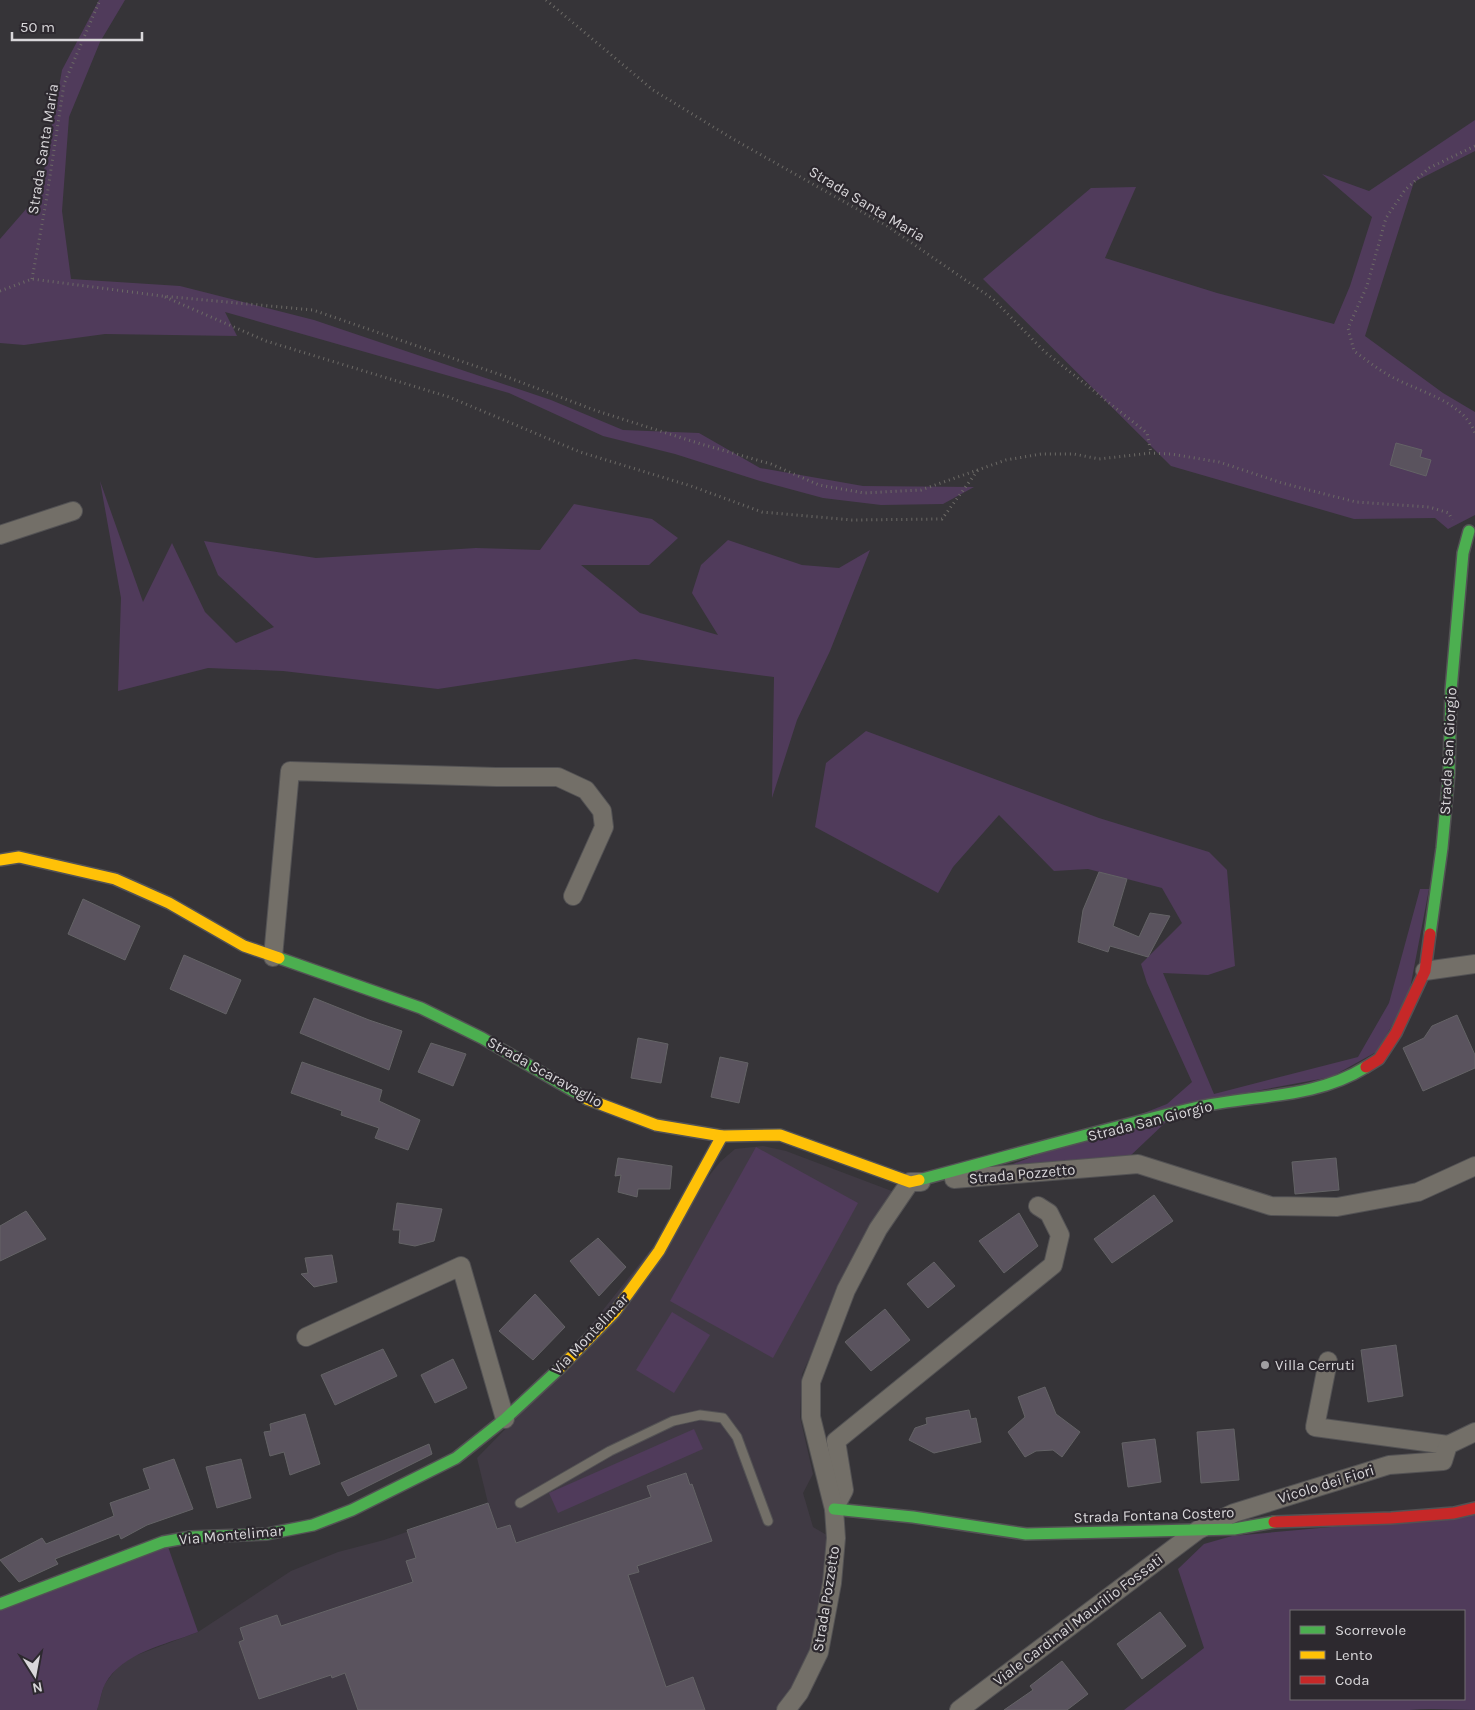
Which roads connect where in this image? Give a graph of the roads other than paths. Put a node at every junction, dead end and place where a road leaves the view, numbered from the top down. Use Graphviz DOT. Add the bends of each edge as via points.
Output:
graph roads {
  1 [pos="73,511"];
  2 [pos="1469,531"];
  3 [pos="0,535"];
  4 [pos="0,860"];
  5 [pos="573,896"];
  6 [pos="273,957"];
  7 [pos="1475,964"];
  8 [pos="1426,971"];
  9 [pos="722,1136"];
  10 [pos="1475,1166"];
  11 [pos="910,1182"];
  12 [pos="1038,1206"];
  13 [pos="306,1337"];
  14 [pos="1328,1361"];
  15 [pos="505,1418"];
  16 [pos="1475,1432"];
  17 [pos="1448,1445"];
  18 [pos="520,1503"];
  19 [pos="1475,1508"];
  20 [pos="834,1509"];
  21 [pos="768,1522"];
  22 [pos="1198,1530"];
  23 [pos="0,1604"];
  24 [pos="786,1710"];
  25 [pos="959,1710"];
  1 -- 3 [label="street"];
  2 -- 8 [label="street, Strada San Giorgio" via="1463,553 1451,690 1449,773 1442,848"];
  4 -- 6 [label="street, Strada Scaravaglio" via="18,857 115,879 169,904 244,946"];
  5 -- 6 [label="street" via="604,827 602,811 586,790 558,777 290,771"];
  6 -- 9 [label="street, Strada Scaravaglio" via="421,1008 482,1038 588,1099 656,1125"];
  7 -- 8 [label="street"];
  8 -- 11 [label="street, Strada San Giorgio" via="1396,1033 1379,1058 1350,1077 1306,1092 1196,1107"];
  9 -- 11 [label="street, Strada Scaravaglio" via="780,1135"];
  9 -- 15 [label="street, Via Montelimar" via="659,1251 614,1313"];
  10 -- 11 [label="street, Strada Pozzetto" via="1418,1192 1338,1207 1271,1206 1138,1164"];
  11 -- 20 [label="street, Strada Pozzetto" via="878,1229 846,1290 811,1382 811,1416"];
  12 -- 20 [label="street, Strada Pozzetto" via="1049,1213 1060,1235 1053,1265 836,1440 844,1490"];
  13 -- 15 [label="street" via="461,1266"];
  14 -- 17 [label="street" via="1315,1427"];
  15 -- 23 [label="street, Via Montelimar" via="456,1458 352,1510 313,1525 268,1534 191,1537 163,1542"];
  16 -- 17 [label="street, Vicolo dei Fiori"];
  17 -- 22 [label="street, Vicolo dei Fiori" via="1443,1461 1389,1465 1234,1513"];
  18 -- 21 [label="lane" via="610,1451 672,1421 700,1415 723,1418 737,1437"];
  19 -- 22 [label="street, Strada Fontana Costero" via="1454,1513 1283,1520 1234,1529"];
  20 -- 22 [label="street, Strada Fontana Costero" via="1026,1534"];
  20 -- 24 [label="street, Strada Pozzetto" via="836,1538 832,1583 819,1652 799,1693"];
  22 -- 25 [label="street, Viale Cardinal Maurilio Fossati"];
}
